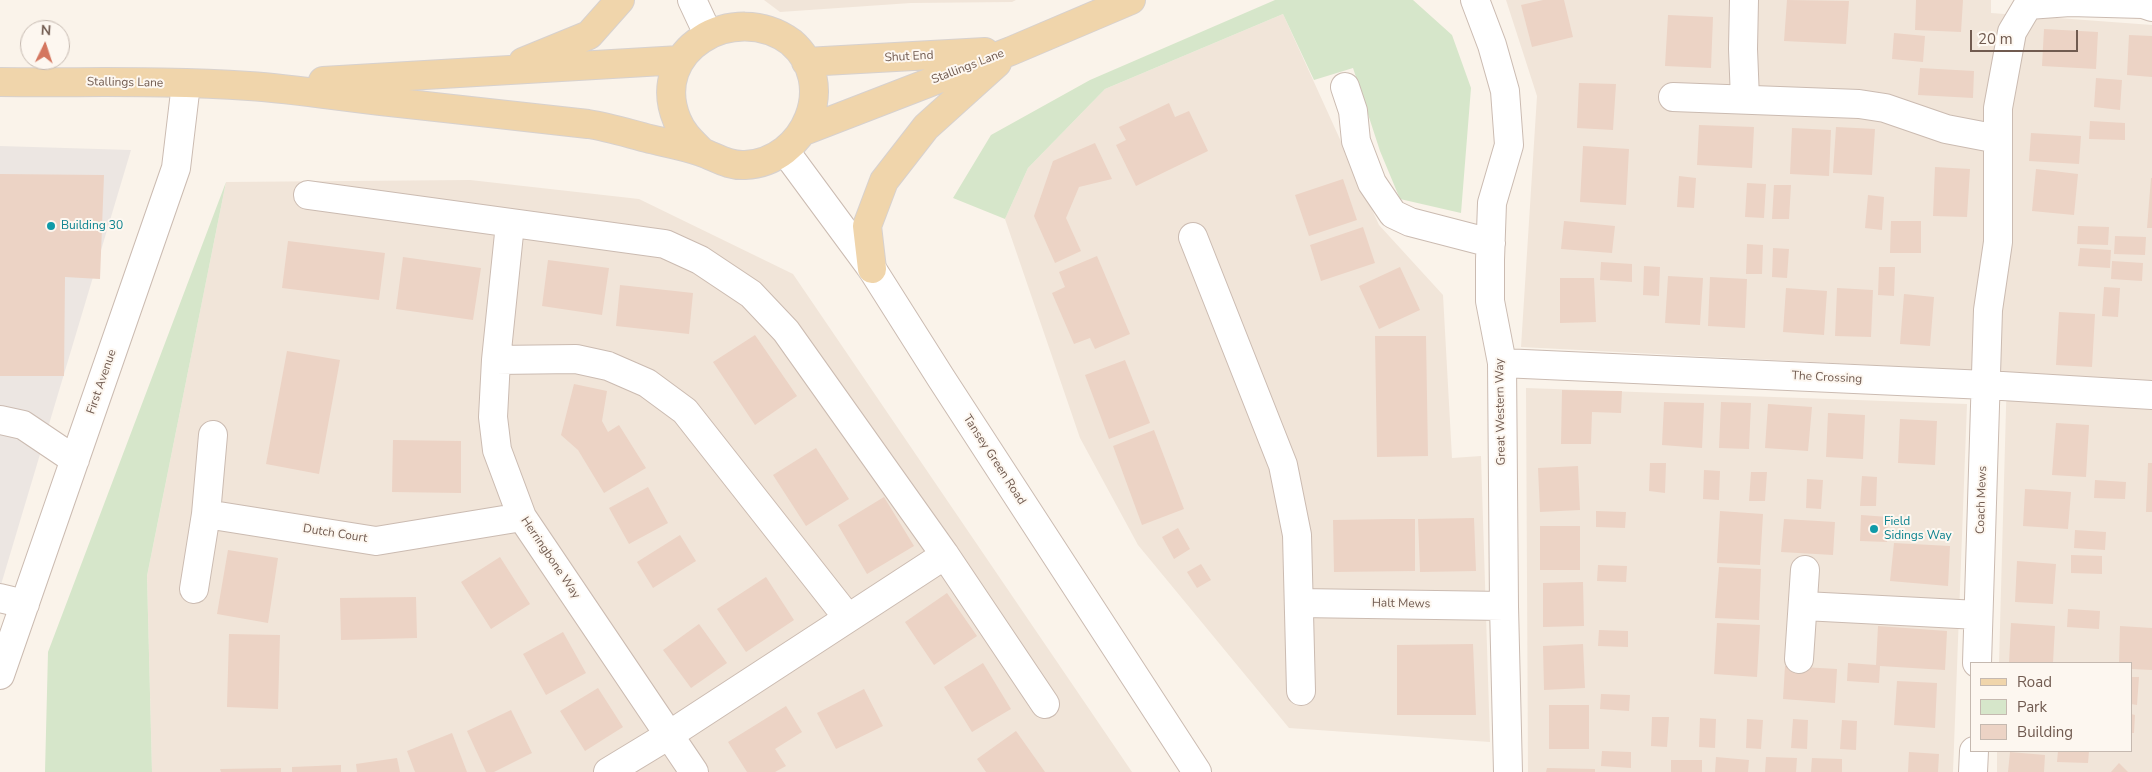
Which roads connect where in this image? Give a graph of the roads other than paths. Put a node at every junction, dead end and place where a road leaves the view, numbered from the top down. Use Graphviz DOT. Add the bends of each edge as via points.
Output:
graph roads {
  1 [pos="620,0"];
  2 [pos="692,0"];
  3 [pos="1131,0"];
  4 [pos="1475,0"];
  5 [pos="1744,0"];
  6 [pos="2026,2"];
  7 [pos="2152,8"];
  8 [pos="707,32"];
  9 [pos="1011,51"];
  10 [pos="680,60"];
  11 [pos="806,62"];
  12 [pos="503,71"];
  13 [pos="0,82"];
  14 [pos="186,84"];
  15 [pos="249,86"];
  16 [pos="1345,88"];
  17 [pos="1674,97"];
  18 [pos="1745,99"];
  19 [pos="804,131"];
  20 [pos="1998,139"];
  21 [pos="785,151"];
  22 [pos="702,152"];
  23 [pos="308,195"];
  24 [pos="510,224"];
  25 [pos="1193,237"];
  26 [pos="1490,243"];
  27 [pos="872,269"];
  28 [pos="496,360"];
  29 [pos="1502,363"];
  30 [pos="1986,385"];
  31 [pos="2152,395"];
  32 [pos="0,420"];
  33 [pos="213,435"];
  34 [pos="75,460"];
  35 [pos="206,514"];
  36 [pos="522,516"];
  37 [pos="945,554"];
  38 [pos="1805,570"];
  39 [pos="194,589"];
  40 [pos="12,601"];
  41 [pos="1299,603"];
  42 [pos="1504,606"];
  43 [pos="1804,606"];
  44 [pos="1978,615"];
  45 [pos="848,618"];
  46 [pos="1799,659"];
  47 [pos="1977,662"];
  48 [pos="0,675"];
  49 [pos="1301,691"];
  50 [pos="1045,704"];
  51 [pos="669,735"];
  52 [pos="1974,752"];
  53 [pos="608,772"];
  54 [pos="694,772"];
  55 [pos="1197,772"];
  56 [pos="1508,772"];
  57 [pos="1973,772"];
  1 -- 12 [label="main road" via="589,35"];
  2 -- 8 [label="street"];
  3 -- 9 [label="main road, Stallings Lane"];
  4 -- 26 [label="street, Great Western Way" via="1505,91 1509,145 1492,203"];
  5 -- 18 [label="street"];
  6 -- 7 [label="street" via="2143,4"];
  6 -- 20 [label="street, Coach Mews" via="2012,32 1998,108"];
  8 -- 10 [label="main road"];
  8 -- 11 [label="main road" via="729,24 752,23 774,30 793,43"];
  9 -- 11 [label="main road, Shut End"];
  9 -- 19 [label="main road, Stallings Lane"];
  9 -- 27 [label="main road" via="926,127 884,181 867,226"];
  10 -- 12 [label="main road"];
  10 -- 22 [label="main road" via="673,80 672,100 677,120 687,138"];
  11 -- 19 [label="main road" via="814,84 813,108"];
  12 -- 15 [label="main road"];
  13 -- 14 [label="main road, Stallings Lane"];
  14 -- 15 [label="main road, Stallings Lane"];
  14 -- 34 [label="street, First Avenue" via="176,168"];
  15 -- 22 [label="main road" via="593,125"];
  16 -- 26 [label="street" via="1353,111 1356,141 1372,183 1393,214 1410,222"];
  17 -- 18 [label="street"];
  18 -- 20 [label="street" via="1885,108 1946,130"];
  19 -- 21 [label="main road"];
  20 -- 30 [label="street, Coach Mews" via="1998,242 1988,310"];
  21 -- 22 [label="main road" via="765,161 744,165 722,162"];
  21 -- 27 [label="street, Tansey Green Road"];
  23 -- 24 [label="street"];
  24 -- 28 [label="street, Herringbone Way"];
  24 -- 37 [label="street" via="664,244 700,260 751,294 786,331"];
  25 -- 41 [label="street" via="1283,465 1297,535"];
  26 -- 29 [label="street, Great Western Way" via="1490,301"];
  27 -- 55 [label="street, Tansey Green Road"];
  28 -- 36 [label="street, Herringbone Way" via="493,417 497,450"];
  28 -- 45 [label="street" via="576,359 608,366 647,383 685,411"];
  29 -- 30 [label="street, The Crossing"];
  29 -- 42 [label="street, Great Western Way"];
  30 -- 31 [label="street, The Crossing"];
  30 -- 44 [label="street, Coach Mews"];
  32 -- 34 [label="street" via="23,425"];
  33 -- 35 [label="street"];
  34 -- 40 [label="street, First Avenue"];
  35 -- 36 [label="street, Dutch Court" via="376,541"];
  35 -- 39 [label="street"];
  36 -- 51 [label="street, Herringbone Way"];
  37 -- 45 [label="street"];
  37 -- 50 [label="street"];
  38 -- 43 [label="street"];
  40 -- 48 [label="street, First Avenue"];
  41 -- 42 [label="street, Halt Mews"];
  41 -- 49 [label="street"];
  42 -- 56 [label="street, Great Western Way"];
  43 -- 44 [label="street"];
  43 -- 46 [label="street"];
  44 -- 47 [label="street, Coach Mews"];
  45 -- 51 [label="street"];
  51 -- 53 [label="street"];
  51 -- 54 [label="street, Herringbone Way"];
  52 -- 57 [label="street"];
}
